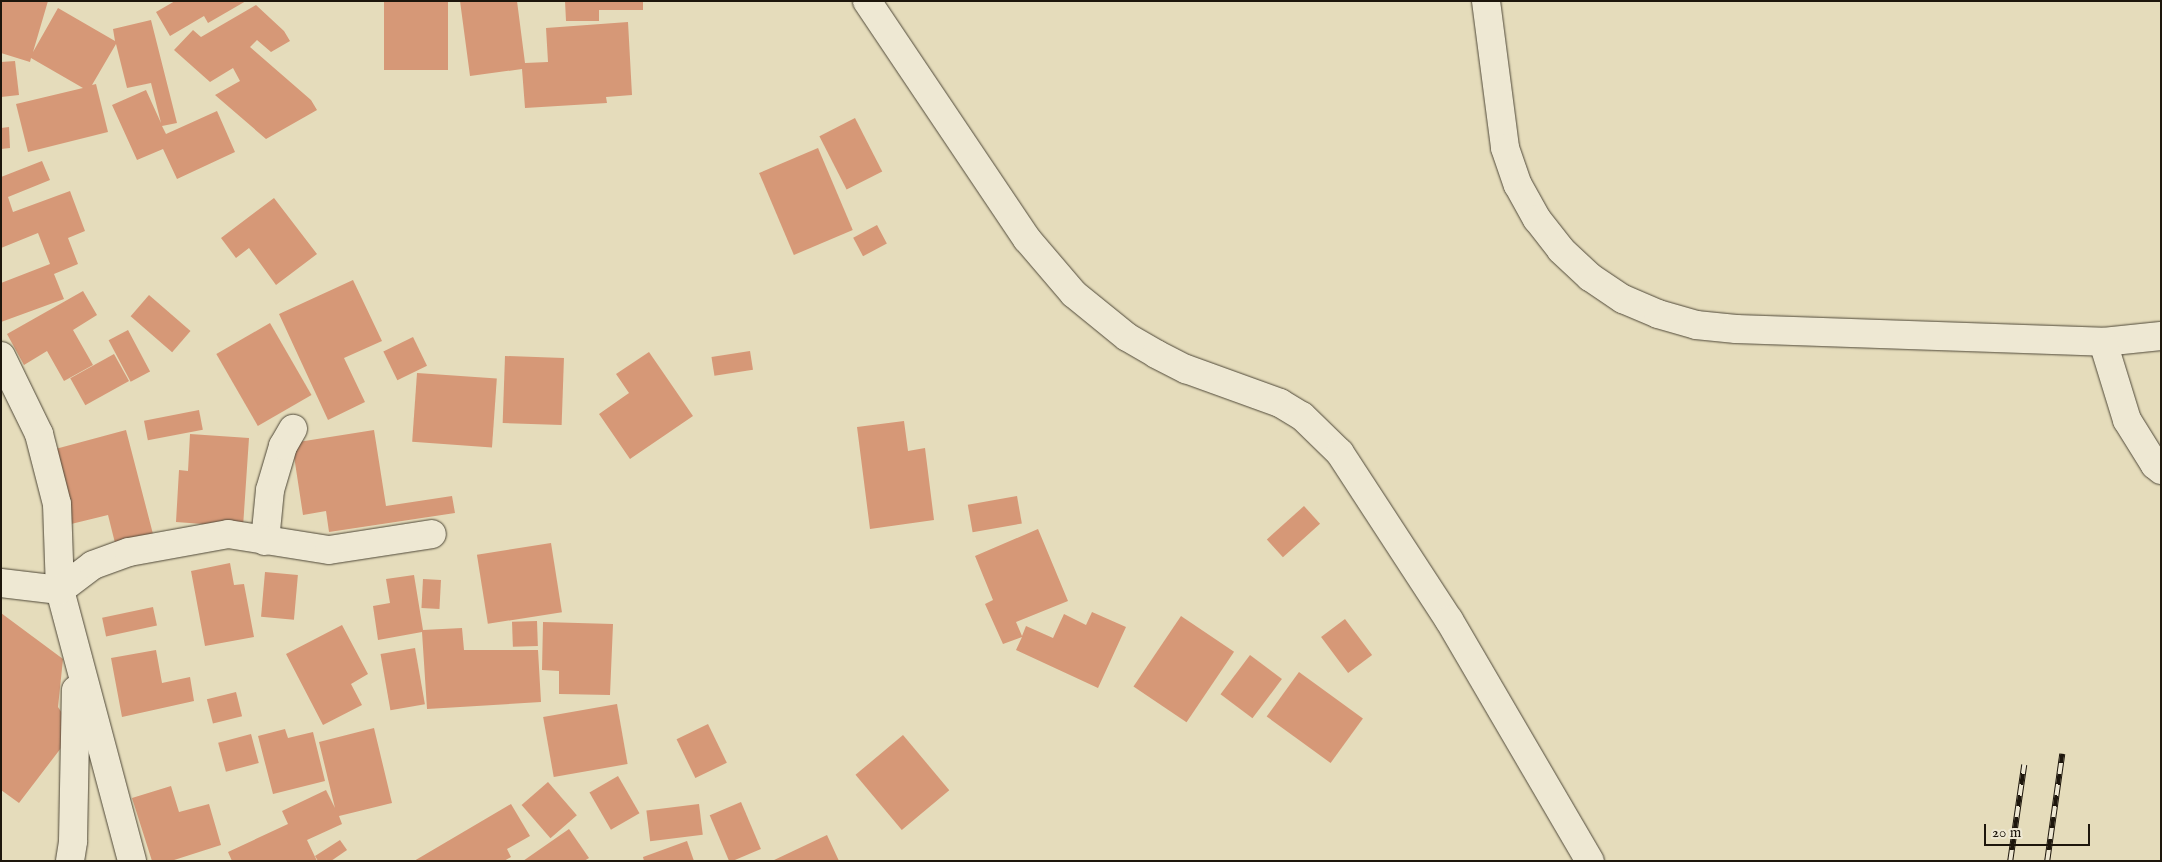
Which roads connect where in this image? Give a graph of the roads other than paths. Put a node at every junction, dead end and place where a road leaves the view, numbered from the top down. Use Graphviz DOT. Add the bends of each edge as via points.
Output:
graph roads {
  1 [pos="867,1"];
  2 [pos="1486,1"];
  3 [pos="2161,336"];
  4 [pos="2103,342"];
  5 [pos="1,356"];
  6 [pos="293,429"];
  7 [pos="2161,470"];
  8 [pos="432,534"];
  9 [pos="265,541"];
  10 [pos="1,583"];
  11 [pos="60,590"];
  12 [pos="77,658"];
  13 [pos="66,854"];
  14 [pos="132,861"];
  15 [pos="1590,861"];
  1 -- 15 [label="street" via="1027,239 1074,294 1127,337 1156,354 1186,369 1280,403 1302,416 1340,453 1449,620"];
  2 -- 4 [label="street" via="1505,148 1518,185 1537,219 1561,250 1590,277 1623,299 1696,325"];
  3 -- 4 [label="street"];
  4 -- 7 [label="street" via="2127,420"];
  5 -- 11 [label="street" via="39,434 57,504"];
  6 -- 9 [label="street" via="283,446 270,490"];
  8 -- 9 [label="street" via="330,550"];
  9 -- 11 [label="street" via="228,534 128,552 93,564"];
  10 -- 11 [label="street"];
  11 -- 12 [label="street"];
  12 -- 13 [label="street"];
  12 -- 14 [label="street"];
}
